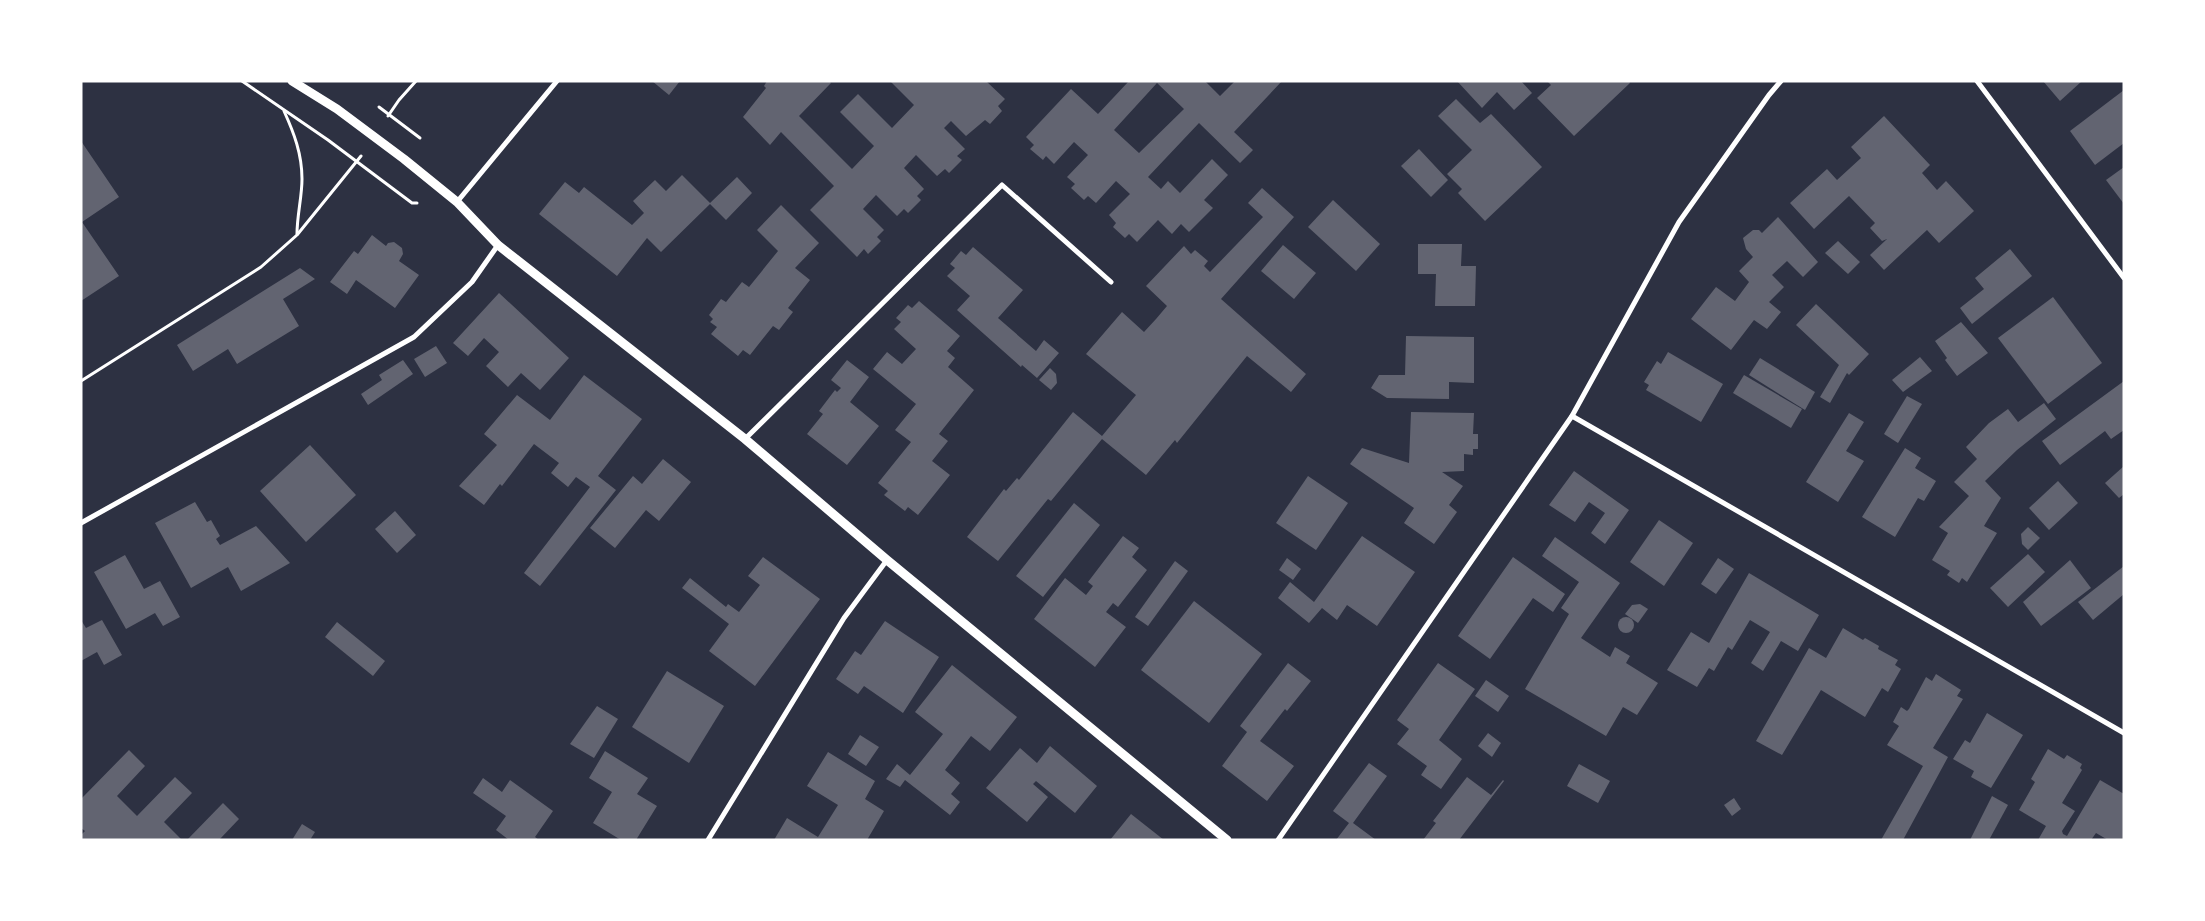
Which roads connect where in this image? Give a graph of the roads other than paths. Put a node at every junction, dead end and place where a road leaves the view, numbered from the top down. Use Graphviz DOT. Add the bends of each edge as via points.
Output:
graph roads {
  1 [pos="292,81"];
  2 [pos="556,81"];
  3 [pos="1781,81"];
  4 [pos="1977,81"];
  5 [pos="456,202"];
  6 [pos="498,245"];
  7 [pos="2124,278"];
  8 [pos="1111,282"];
  9 [pos="1572,416"];
  10 [pos="745,439"];
  11 [pos="81,523"];
  12 [pos="887,560"];
  13 [pos="2124,733"];
  14 [pos="708,840"];
  15 [pos="1227,840"];
  16 [pos="1278,840"];
  1 -- 5 [label="street" via="375,136"];
  2 -- 5 [label="street"];
  3 -- 9 [label="street" via="1679,222"];
  4 -- 7 [label="street"];
  5 -- 6 [label="street"];
  6 -- 10 [label="street"];
  6 -- 11 [label="street" via="472,282 414,337"];
  8 -- 10 [label="street" via="1002,185"];
  9 -- 13 [label="street"];
  9 -- 16 [label="street"];
  10 -- 12 [label="street"];
  12 -- 14 [label="street" via="844,618"];
  12 -- 15 [label="street"];
}
